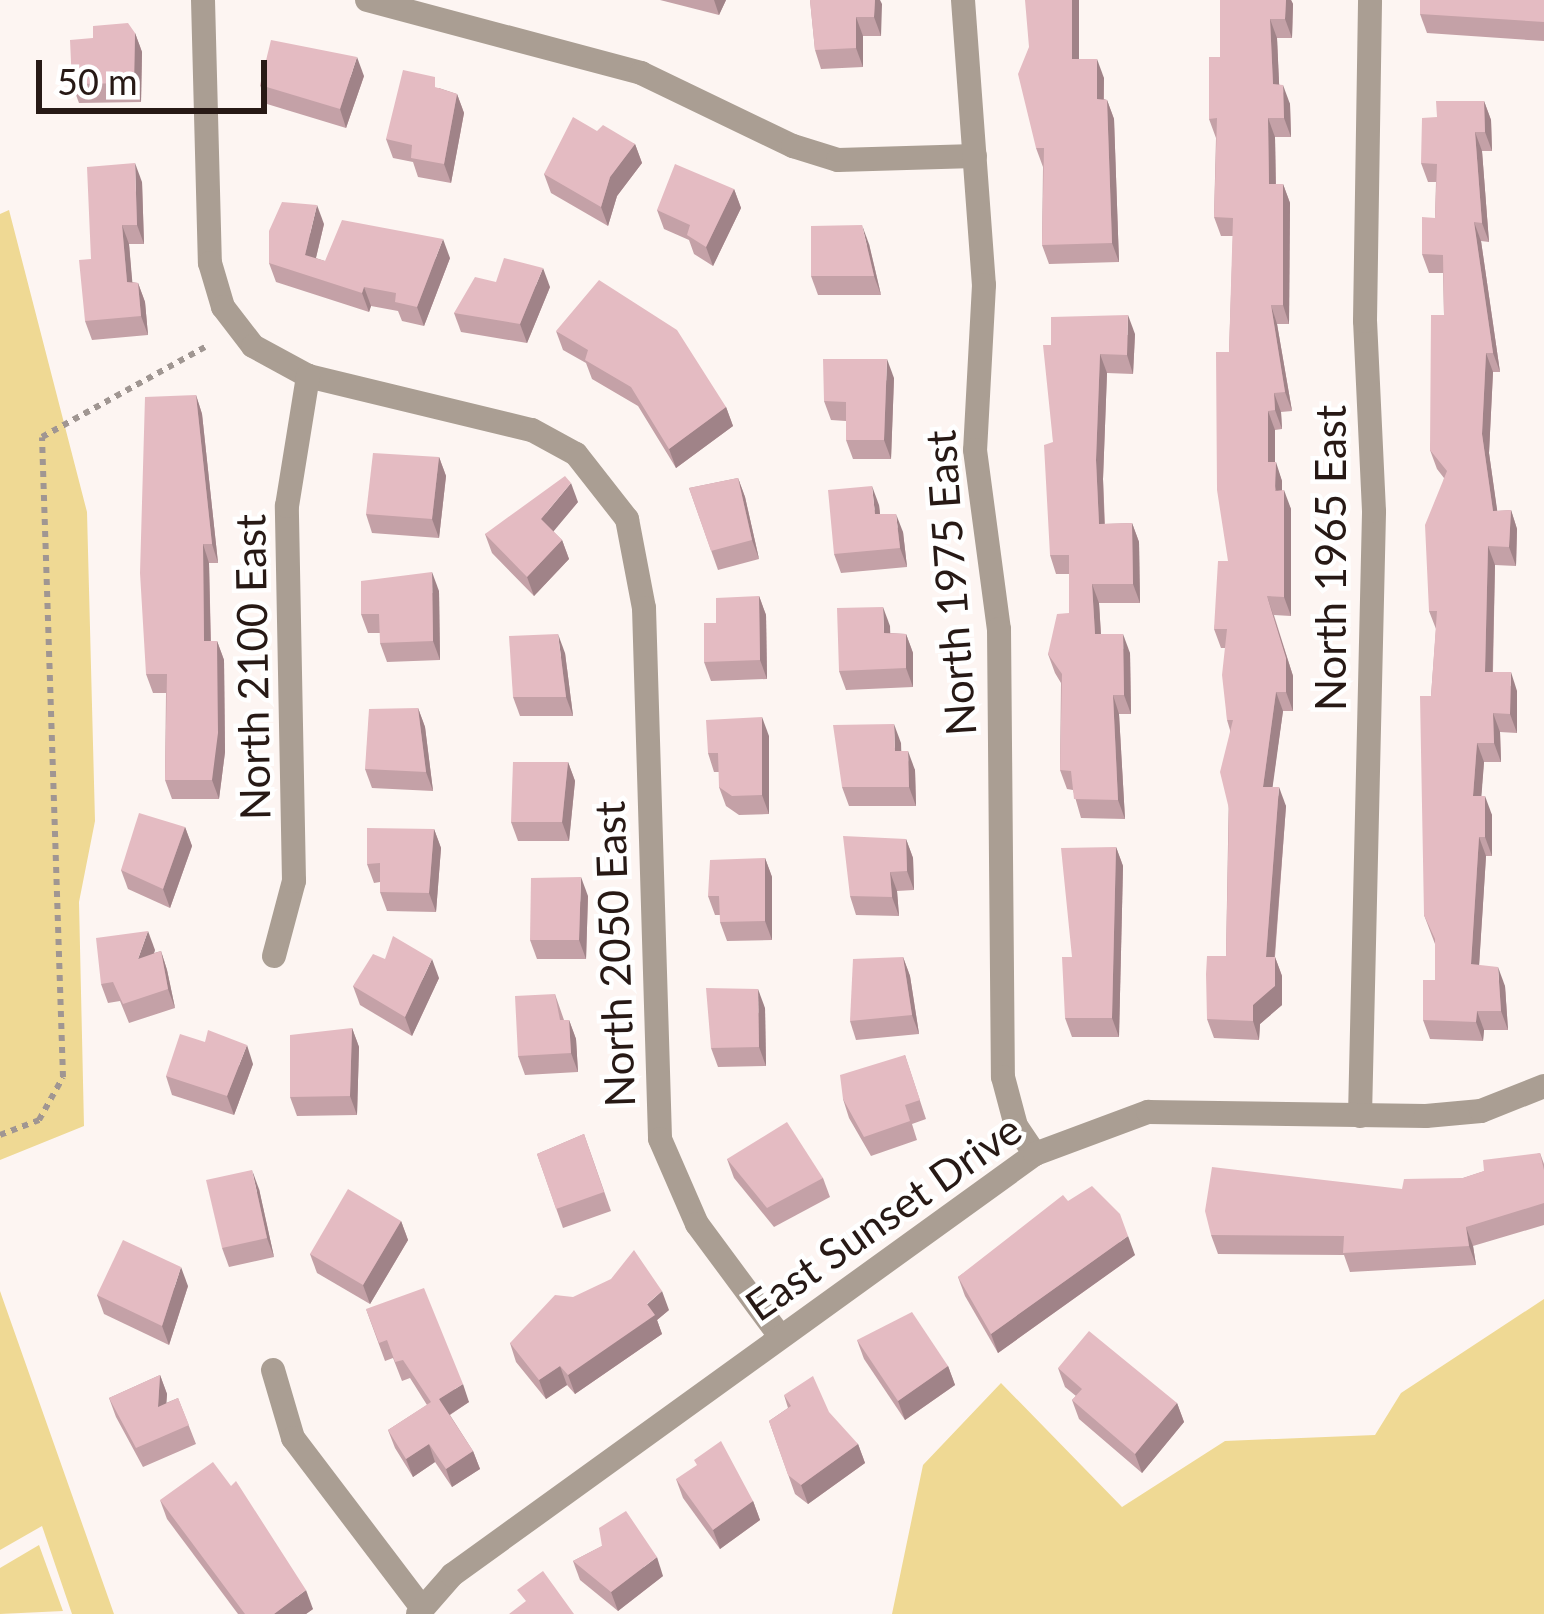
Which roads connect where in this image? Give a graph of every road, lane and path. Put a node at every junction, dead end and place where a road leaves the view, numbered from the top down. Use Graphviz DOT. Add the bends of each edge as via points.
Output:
graph roads {
  1 [pos="203,0"];
  2 [pos="367,0"];
  3 [pos="963,0"];
  4 [pos="1370,0"];
  5 [pos="975,156"];
  6 [pos="205,347"];
  7 [pos="308,376"];
  8 [pos="274,956"];
  9 [pos="1544,1086"];
  10 [pos="1360,1116"];
  11 [pos="0,1135"];
  12 [pos="1035,1154"];
  13 [pos="778,1335"];
  14 [pos="273,1370"];
  15 [pos="420,1611"];
  1 -- 7 [label="street" via="210,262 224,307 254,346"];
  2 -- 5 [label="street" via="640,73 838,160"];
  3 -- 5 [label="street, North 1975 East"];
  4 -- 10 [label="street, North 1965 East" via="1365,321 1374,511"];
  5 -- 12 [label="street, North 1975 East" via="984,285 976,450 999,629 1004,1077 1016,1126"];
  6 -- 11 [label="path" via="42,437 63,1077 39,1120"];
  7 -- 8 [label="street, North 2100 East" via="287,506 294,881"];
  7 -- 13 [label="street, North 2050 East" via="532,430 576,454 627,519 644,608 660,1139 697,1224"];
  9 -- 10 [label="street, East Sunset Drive" via="1481,1111"];
  10 -- 12 [label="street, East Sunset Drive" via="1148,1112"];
  12 -- 13 [label="street, East Sunset Drive"];
  13 -- 15 [label="street, East Sunset Drive" via="452,1575"];
  14 -- 15 [label="street" via="293,1438"];
}
